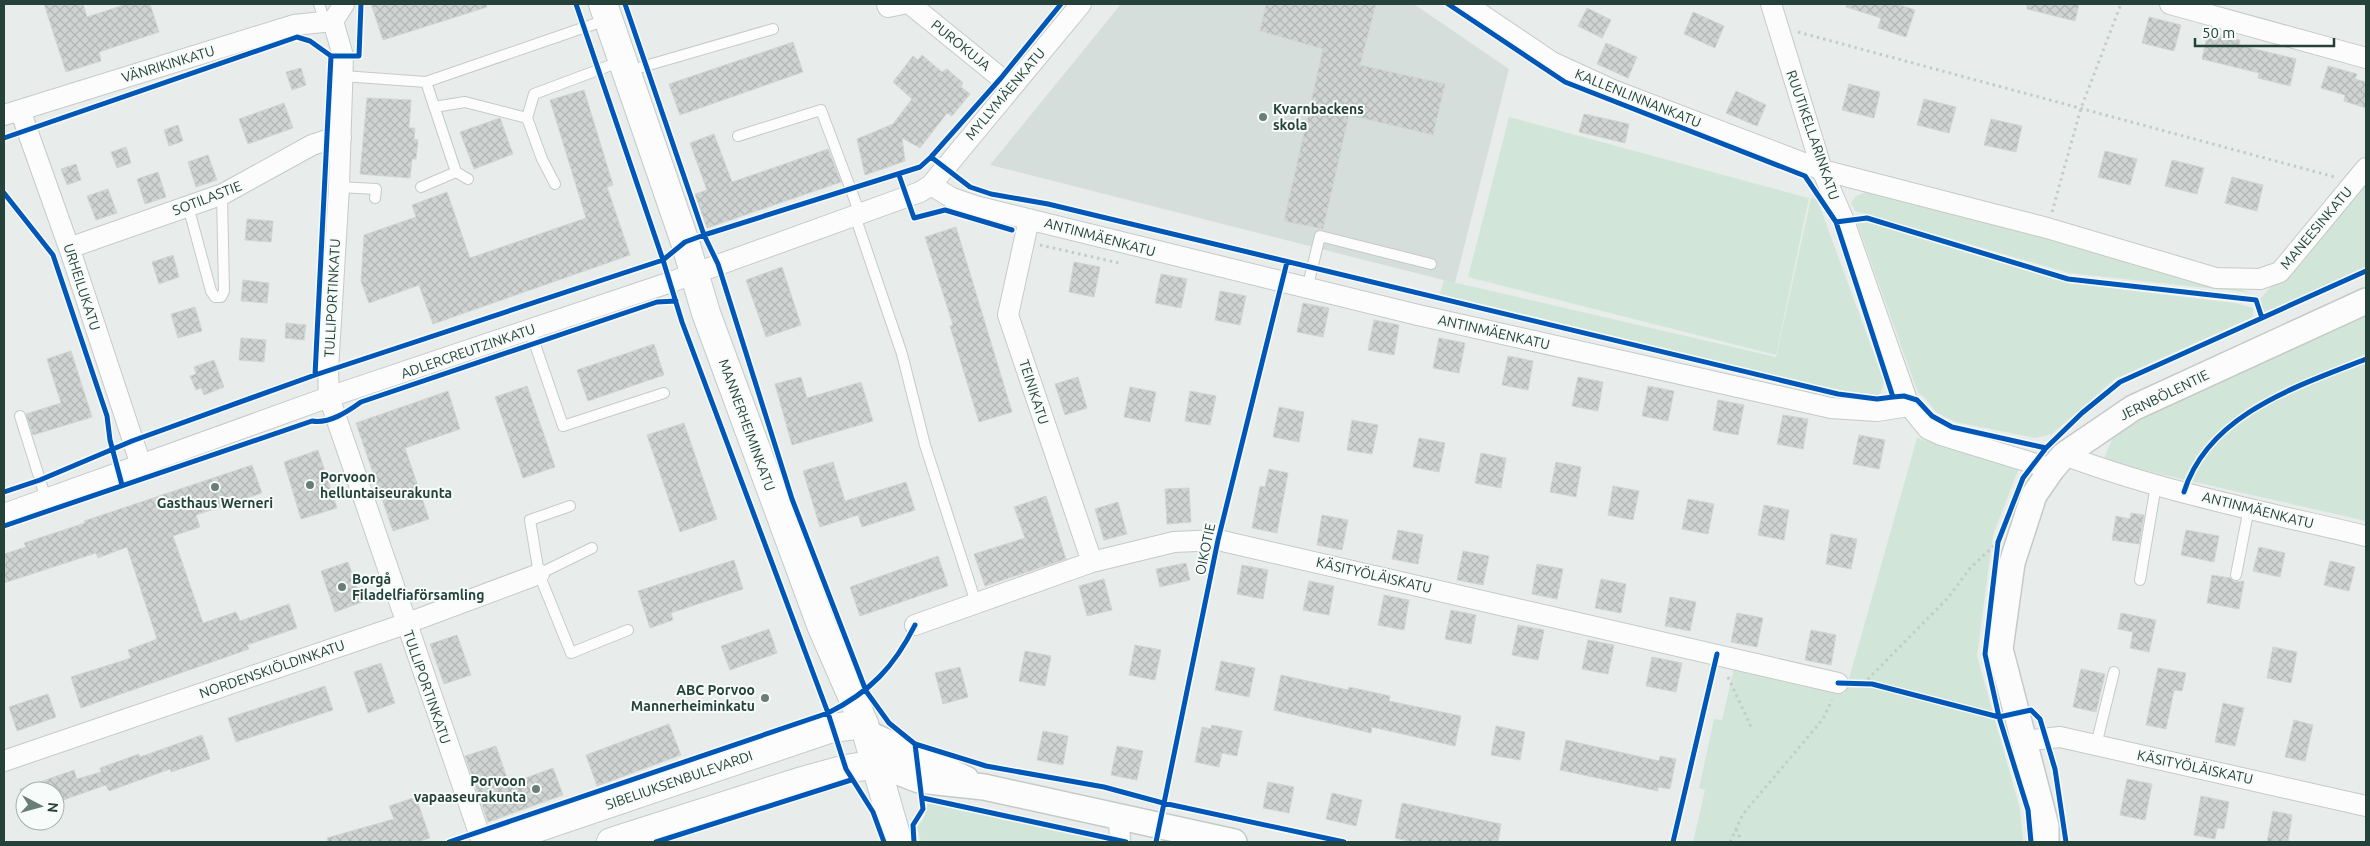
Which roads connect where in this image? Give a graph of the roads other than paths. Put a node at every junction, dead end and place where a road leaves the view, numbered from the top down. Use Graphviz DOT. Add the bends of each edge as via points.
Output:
graph roads {
  1 [pos="344,4"];
  2 [pos="887,4"];
  3 [pos="903,4"];
  4 [pos="910,4"];
  5 [pos="1081,4"];
  6 [pos="1466,4"];
  7 [pos="1771,4"];
  8 [pos="2170,4"];
  9 [pos="606,12"];
  10 [pos="326,16"];
  11 [pos="773,29"];
  12 [pos="2366,58"];
  13 [pos="625,66"];
  14 [pos="343,76"];
  15 [pos="426,82"];
  16 [pos="1012,87"];
  17 [pos="434,107"];
  18 [pos="12,113"];
  19 [pos="527,118"];
  20 [pos="738,136"];
  21 [pos="341,138"];
  22 [pos="1822,170"];
  23 [pos="456,172"];
  24 [pos="2360,175"];
  25 [pos="468,178"];
  26 [pos="556,184"];
  27 [pos="931,185"];
  28 [pos="339,187"];
  29 [pos="421,187"];
  30 [pos="222,194"];
  31 [pos="375,198"];
  32 [pos="188,206"];
  33 [pos="857,215"];
  34 [pos="1029,219"];
  35 [pos="69,248"];
  36 [pos="1430,264"];
  37 [pos="693,274"];
  38 [pos="2260,279"];
  39 [pos="1307,289"];
  40 [pos="2366,300"];
  41 [pos="530,330"];
  42 [pos="664,393"];
  43 [pos="329,397"];
  44 [pos="1909,406"];
  45 [pos="20,416"];
  46 [pos="2058,462"];
  47 [pos="141,465"];
  48 [pos="2156,485"];
  49 [pos="46,499"];
  50 [pos="570,506"];
  51 [pos="2249,508"];
  52 [pos="4,514"];
  53 [pos="2366,536"];
  54 [pos="592,548"];
  55 [pos="1092,562"];
  56 [pos="539,574"];
  57 [pos="2236,574"];
  58 [pos="2140,580"];
  59 [pos="976,603"];
  60 [pos="405,624"];
  61 [pos="915,625"];
  62 [pos="628,630"];
  63 [pos="2114,672"];
  64 [pos="1838,683"];
  65 [pos="865,728"];
  66 [pos="2023,741"];
  67 [pos="2096,745"];
  68 [pos="4,762"];
  69 [pos="877,764"];
  70 [pos="984,787"];
  71 [pos="2366,806"];
  72 [pos="1119,817"];
  73 [pos="482,842"];
  74 [pos="495,842"];
  75 [pos="611,842"];
  76 [pos="898,842"];
  77 [pos="1120,842"];
  78 [pos="1234,842"];
  79 [pos="2046,842"];
  1 -- 10 [label="street"];
  2 -- 3 [label="street"];
  4 -- 16 [label="street, PUROKUJA"];
  5 -- 16 [label="street, MYLLYMÄENKATU"];
  6 -- 22 [label="street, KALLENLINNANKATU" via="1552,62 1613,90"];
  7 -- 22 [label="street, RUUTIKELLARINKATU"];
  8 -- 12 [label="street"];
  9 -- 13 [label="main road, MANNERHEIMINKATU"];
  9 -- 15 [label="lane"];
  10 -- 14 [label="street, TULLIPORTINKATU" via="343,56"];
  10 -- 18 [label="street, VÄNRIKINKATU"];
  11 -- 13 [label="lane"];
  13 -- 19 [label="lane" via="534,94"];
  13 -- 37 [label="main road, MANNERHEIMINKATU"];
  14 -- 15 [label="lane"];
  14 -- 21 [label="street, TULLIPORTINKATU"];
  15 -- 17 [label="lane"];
  16 -- 27 [label="street, MYLLYMÄENKATU"];
  17 -- 19 [label="lane" via="465,102"];
  17 -- 23 [label="lane"];
  18 -- 35 [label="street, URHEILUKATU"];
  19 -- 26 [label="lane" via="542,159"];
  20 -- 33 [label="lane" via="821,110"];
  21 -- 28 [label="street, TULLIPORTINKATU"];
  21 -- 30 [label="street, SOTILASTIE" via="312,145"];
  22 -- 38 [label="street, KALLENLINNANKATU" via="2047,228 2216,278"];
  22 -- 44 [label="street, RUUTIKELLARINKATU" via="1844,221"];
  23 -- 25 [label="lane"];
  23 -- 29 [label="lane"];
  24 -- 38 [label="street, MANEESINKATU" via="2280,272"];
  27 -- 33 [label="street, ADLERCREUTZINKATU" via="907,198"];
  27 -- 34 [label="street, ANTINMÄENKATU" via="952,198 975,206"];
  28 -- 31 [label="lane" via="376,189"];
  28 -- 43 [label="street, TULLIPORTINKATU"];
  30 -- 32 [label="street, SOTILASTIE"];
  30 -- 32 [label="lane" via="224,291 221,297 215,297 211,291"];
  32 -- 35 [label="street, SOTILASTIE"];
  33 -- 37 [label="street, ADLERCREUTZINKATU"];
  33 -- 59 [label="lane"];
  34 -- 39 [label="street, ANTINMÄENKATU"];
  34 -- 55 [label="street, TEINIKATU" via="1008,315"];
  35 -- 47 [label="street, URHEILUKATU"];
  36 -- 39 [label="lane" via="1320,236"];
  37 -- 41 [label="street, ADLERCREUTZINKATU"];
  37 -- 65 [label="main road, MANNERHEIMINKATU" via="821,625"];
  39 -- 44 [label="street, ANTINMÄENKATU" via="1831,408 1877,411"];
  40 -- 46 [label="street, JERNBÖLENTIE" via="2133,408"];
  41 -- 42 [label="lane" via="563,426"];
  41 -- 43 [label="street, ADLERCREUTZINKATU"];
  43 -- 47 [label="street, ADLERCREUTZINKATU"];
  43 -- 60 [label="street, TULLIPORTINKATU"];
  44 -- 46 [label="street, ANTINMÄENKATU" via="1928,429 1942,435"];
  45 -- 49 [label="lane"];
  46 -- 48 [label="street, ANTINMÄENKATU"];
  46 -- 66 [label="street, JERNBÖLENTIE" via="2034,495 2012,563 2000,649"];
  47 -- 49 [label="street, ADLERCREUTZINKATU"];
  48 -- 51 [label="street, ANTINMÄENKATU"];
  48 -- 58 [label="lane"];
  49 -- 52 [label="street, ADLERCREUTZINKATU"];
  50 -- 56 [label="lane" via="530,520"];
  51 -- 53 [label="street, ANTINMÄENKATU"];
  51 -- 57 [label="lane"];
  54 -- 56 [label="lane"];
  55 -- 59 [label="street, KÄSITYÖLÄISKATU"];
  55 -- 64 [label="street, KÄSITYÖLÄISKATU" via="1174,542 1218,540"];
  56 -- 60 [label="street, NORDENSKIÖLDINKATU"];
  56 -- 62 [label="lane" via="571,653"];
  59 -- 61 [label="street, KÄSITYÖLÄISKATU"];
  60 -- 68 [label="street, NORDENSKIÖLDINKATU"];
  60 -- 73 [label="street, TULLIPORTINKATU"];
  63 -- 67 [label="lane"];
  65 -- 69 [label="main road, MANNERHEIMINKATU"];
  65 -- 70 [label="street"];
  65 -- 74 [label="main road, SIBELIUKSENBULEVARDI" via="832,728"];
  66 -- 67 [label="street, KÄSITYÖLÄISKATU" via="2060,737"];
  66 -- 79 [label="street, JERNBÖLENTIE" via="2046,826"];
  67 -- 71 [label="street, KÄSITYÖLÄISKATU"];
  69 -- 70 [label="street" via="919,780"];
  69 -- 75 [label="main road" via="799,782"];
  69 -- 76 [label="main road, MANNERHEIMINKATU"];
  70 -- 72 [label="street"];
  72 -- 77 [label="street"];
  72 -- 78 [label="street"];
}
